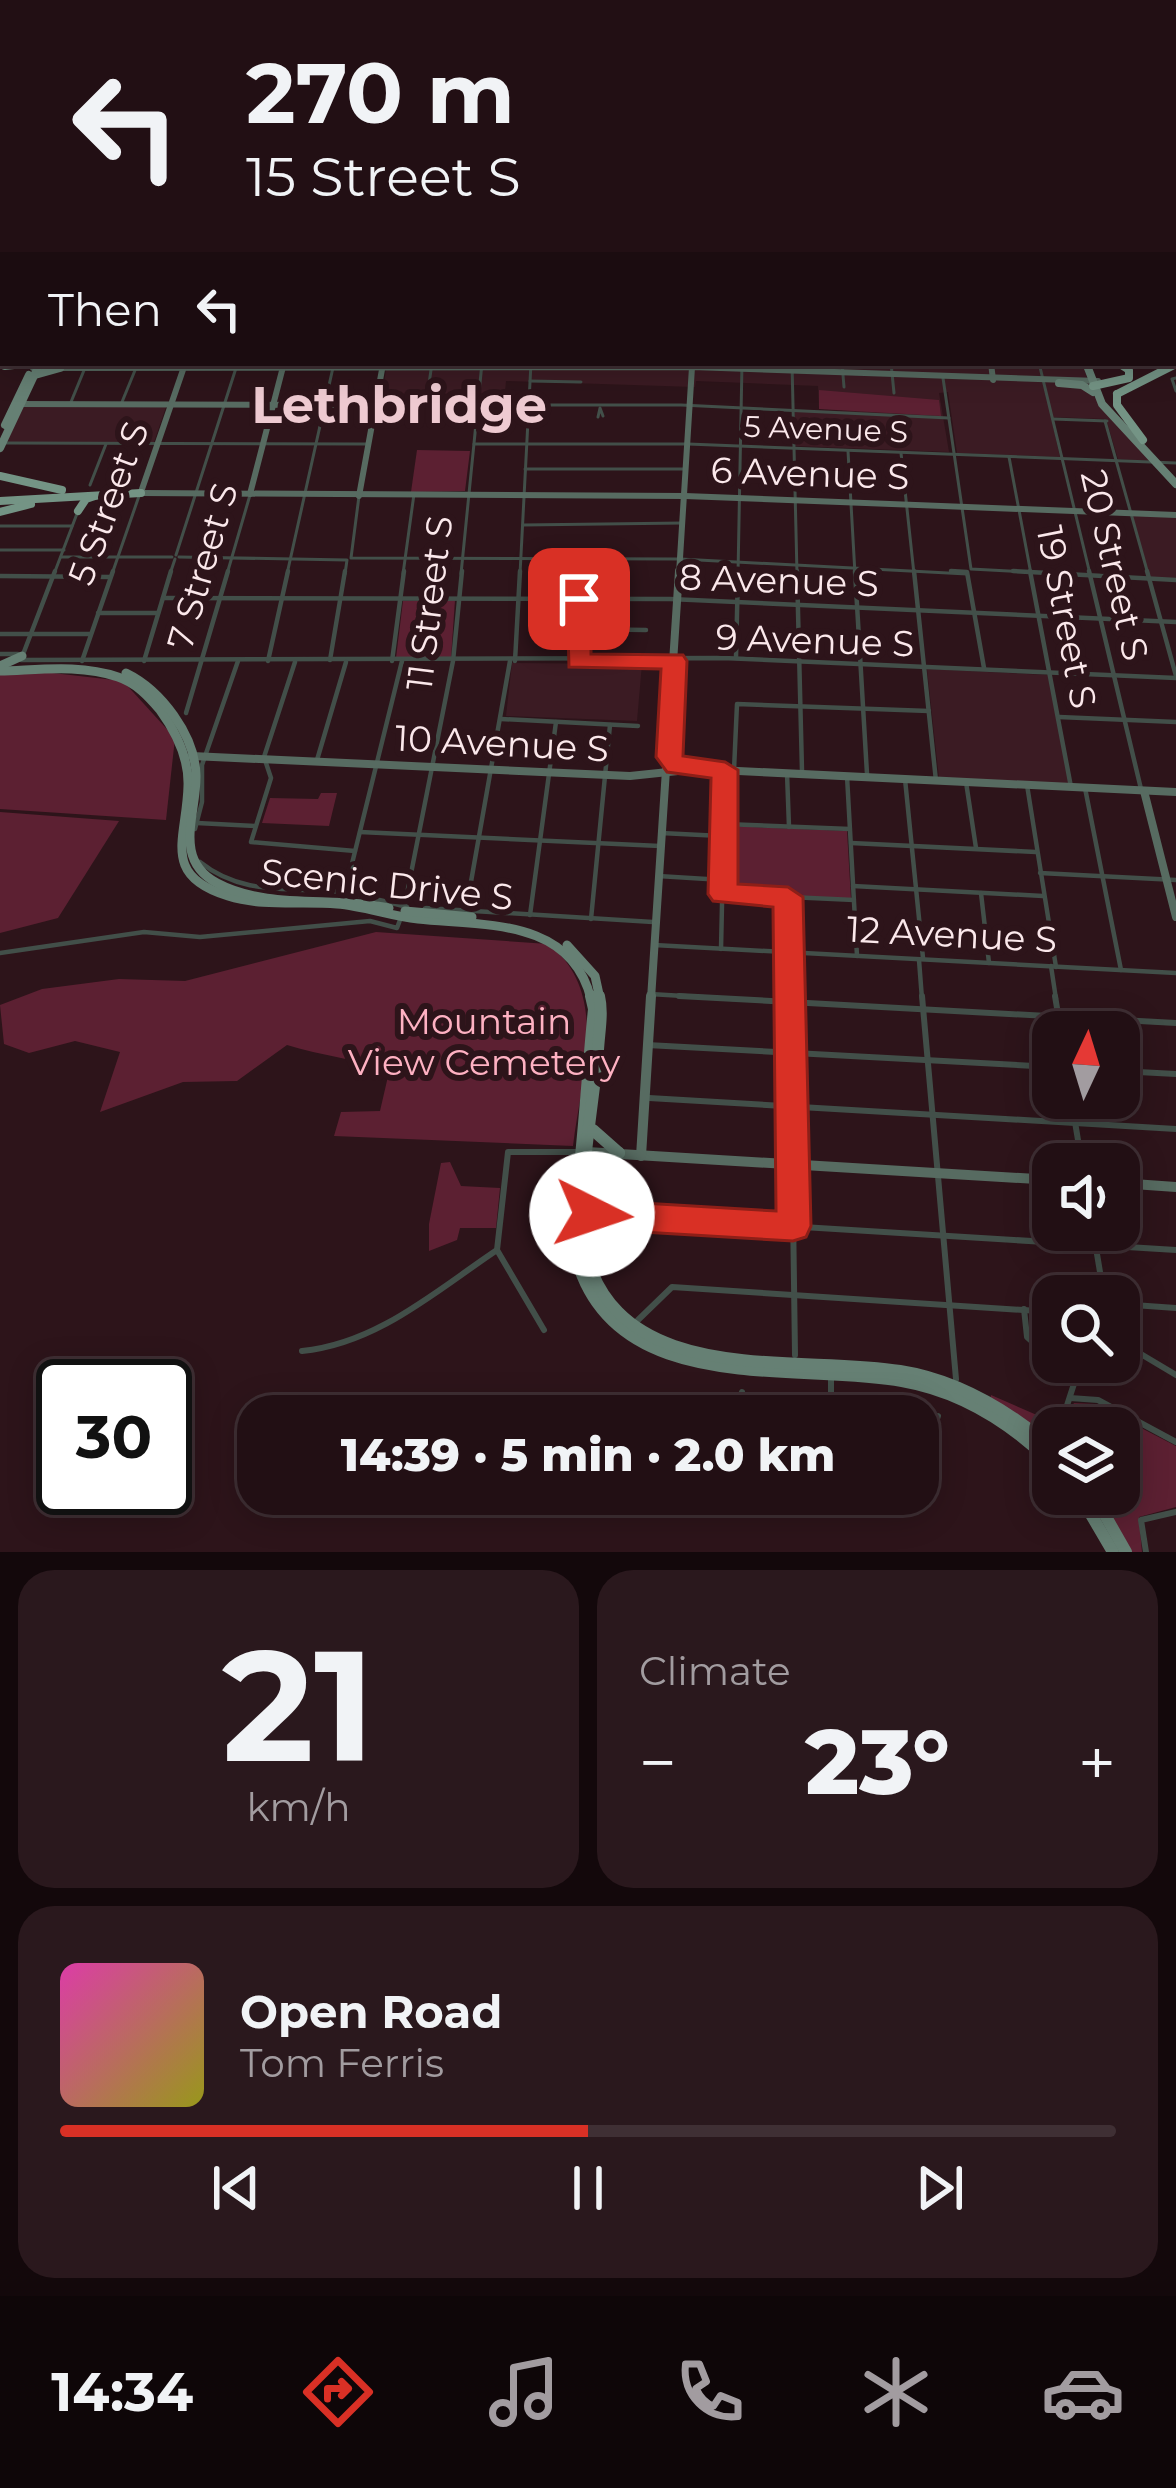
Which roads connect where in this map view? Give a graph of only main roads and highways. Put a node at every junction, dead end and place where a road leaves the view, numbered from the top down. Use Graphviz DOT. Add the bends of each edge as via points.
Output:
graph roads {
  1 [pos="2,366"];
  2 [pos="1090,366"];
  3 [pos="1122,366"];
  4 [pos="1148,366"];
  5 [pos="1163,366"];
  6 [pos="35,367"];
  7 [pos="60,368"];
  8 [pos="1095,382"];
  9 [pos="1059,383"];
  10 [pos="1117,394"];
  11 [pos="1102,404"];
  12 [pos="1143,440"];
  13 [pos="1,442"];
  14 [pos="1160,462"];
  15 [pos="3,479"];
  16 [pos="1176,480"];
  17 [pos="91,491"];
  18 [pos="140,494"];
  19 [pos="63,498"];
  20 [pos="0,504"];
  21 [pos="20,662"];
  22 [pos="0,668"];
  23 [pos="403,912"];
  24 [pos="592,1128"];
  25 [pos="585,1152"];
  26 [pos="587,1176"];
  27 [pos="830,1370"];
  28 [pos="1032,1432"];
  29 [pos="1032,1446"];
  30 [pos="1091,1515"];
  31 [pos="1105,1515"];
  32 [pos="1113,1552"];
  33 [pos="1126,1552"];
  1 -- 6 [label="main road"];
  2 -- 8 [label="main road"];
  3 -- 8 [label="highway" via="1131,374 1119,382"];
  4 -- 10 [label="highway"];
  5 -- 10 [label="highway"];
  6 -- 7 [label="main road"];
  6 -- 13 [label="main road"];
  8 -- 11 [label="main road"];
  8 -- 12 [label="main road"];
  9 -- 11 [label="main road" via="1085,386"];
  10 -- 12 [label="highway"];
  11 -- 14 [label="main road"];
  12 -- 14 [label="main road"];
  14 -- 16 [label="main road"];
  15 -- 17 [label="highway"];
  15 -- 20 [label="highway" via="14,488"];
  17 -- 18 [label="highway, 6 Avenue S"];
  17 -- 19 [label="highway, 6 Avenue S"];
  17 -- 19 [label="highway" via="78,512 79,499"];
  17 -- 20 [label="highway"];
  19 -- 20 [label="highway, 6 Avenue S"];
  21 -- 22 [label="main road"];
  21 -- 22 [label="main road"];
  21 -- 23 [label="main road, Scenic Drive S" via="130,682 168,720 194,756 177,843 197,881 230,897"];
  23 -- 24 [label="main road, Scenic Drive S" via="520,922 578,953 595,976 602,1007"];
  23 -- 25 [label="main road, Scenic Drive S" via="529,931 580,966 594,1009"];
  24 -- 25 [label="main road, Scenic Drive S"];
  24 -- 26 [label="main road" via="619,1154"];
  25 -- 26 [label="main road, Scenic Drive S"];
  25 -- 27 [label="main road, Scenic Drive S" via="575,1255 610,1318 680,1360"];
  26 -- 27 [label="main road, Scenic Drive S" via="586,1259 601,1292 633,1327 695,1354"];
  27 -- 28 [label="main road, Scenic Drive S" via="904,1371 949,1384"];
  27 -- 29 [label="main road, Scenic Drive S" via="948,1394"];
  30 -- 32 [label="main road"];
  31 -- 33 [label="main road"];
}
